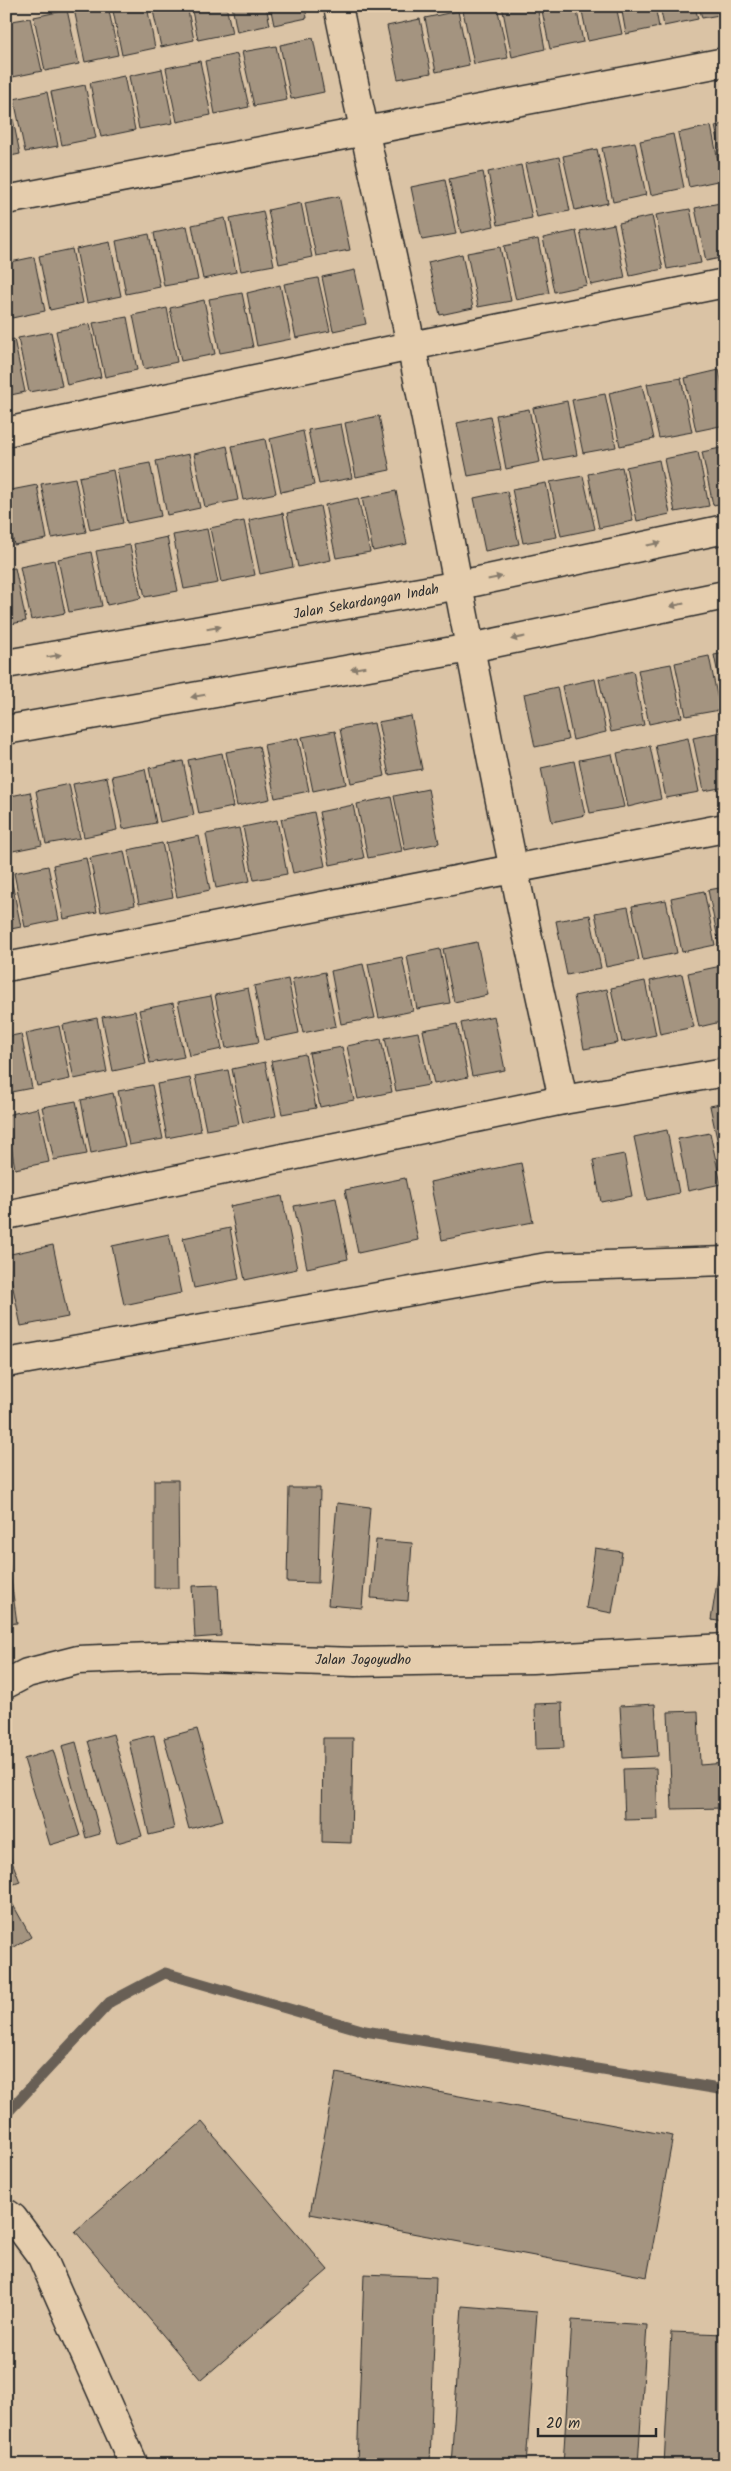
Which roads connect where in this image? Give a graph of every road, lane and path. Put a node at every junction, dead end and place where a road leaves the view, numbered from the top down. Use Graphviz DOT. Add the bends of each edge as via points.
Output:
graph roads {
  1 [pos="338,6"];
  2 [pos="725,62"];
  3 [pos="362,131"];
  4 [pos="6,200"];
  5 [pos="725,283"];
  6 [pos="411,346"];
  7 [pos="6,432"];
  8 [pos="725,529"];
  9 [pos="460,585"];
  10 [pos="725,595"];
  11 [pos="470,648"];
  12 [pos="6,664"];
  13 [pos="6,730"];
  14 [pos="725,828"];
  15 [pos="514,870"];
  16 [pos="6,967"];
  17 [pos="725,1072"];
  18 [pos="563,1100"];
  19 [pos="6,1215"];
  20 [pos="725,1261"];
  21 [pos="6,1363"];
  22 [pos="725,1648"];
  23 [pos="6,1684"];
  24 [pos="6,2213"];
  25 [pos="134,2465"];
  1 -- 3 [label="street"];
  2 -- 3 [label="street"];
  3 -- 4 [label="street"];
  3 -- 6 [label="street"];
  5 -- 6 [label="street"];
  6 -- 7 [label="street"];
  6 -- 9 [label="street"];
  9 -- 8 [label="street, Jalan Sekardangan Indah, one-way"];
  9 -- 11 [label="street"];
  12 -- 9 [label="street, Jalan Sekardangan Indah, one-way"];
  10 -- 11 [label="street, one-way"];
  11 -- 13 [label="street, one-way"];
  11 -- 15 [label="street"];
  14 -- 15 [label="street"];
  15 -- 16 [label="street"];
  15 -- 18 [label="street"];
  17 -- 18 [label="street"];
  18 -- 19 [label="street"];
  20 -- 21 [label="street" via="547,1267"];
  22 -- 23 [label="street, Jalan Jogoyudho" via="532,1659 355,1662 176,1656 78,1660 27,1673"];
  24 -- 25 [label="street" via="42,2256"];
}
